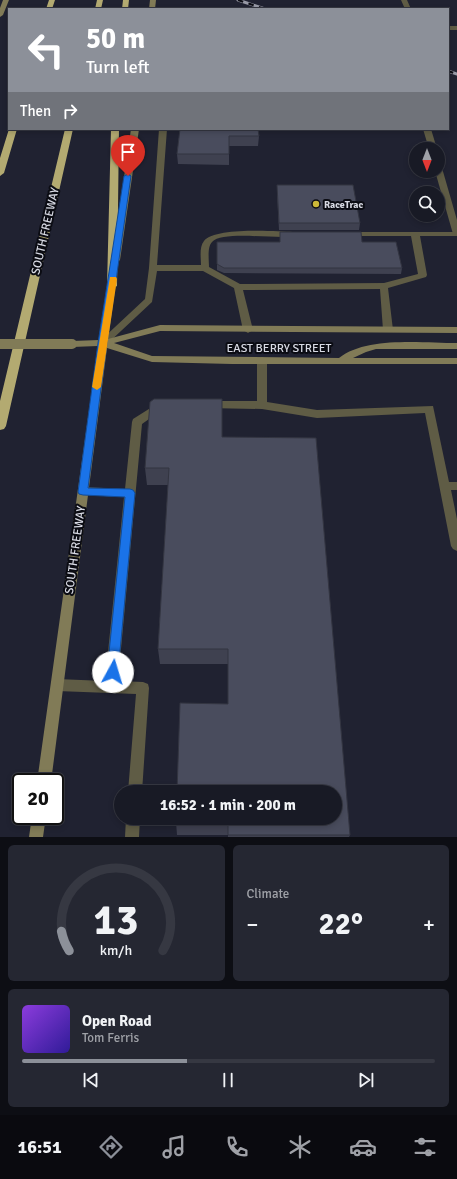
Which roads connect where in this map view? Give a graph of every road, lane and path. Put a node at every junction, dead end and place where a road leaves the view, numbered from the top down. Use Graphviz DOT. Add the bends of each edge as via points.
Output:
graph roads {
  1 [pos="6,0"];
  2 [pos="0,15"];
  3 [pos="13,130"];
  4 [pos="69,130"];
  5 [pos="115,130"];
  6 [pos="134,130"];
  7 [pos="163,130"];
  8 [pos="427,130"];
  9 [pos="431,142"];
  10 [pos="0,173"];
  11 [pos="441,178"];
  12 [pos="304,234"];
  13 [pos="343,234"];
  14 [pos="415,234"];
  15 [pos="457,234"];
  16 [pos="153,268"];
  17 [pos="205,268"];
  18 [pos="112,286"];
  19 [pos="384,286"];
  20 [pos="238,287"];
  21 [pos="248,330"];
  22 [pos="388,330"];
  23 [pos="457,330"];
  24 [pos="102,343"];
  25 [pos="0,344"];
  26 [pos="457,346"];
  27 [pos="262,360"];
  28 [pos="341,360"];
  29 [pos="457,361"];
  30 [pos="199,405"];
  31 [pos="262,405"];
  32 [pos="168,406"];
  33 [pos="0,426"];
  34 [pos="445,486"];
  35 [pos="457,486"];
  36 [pos="83,492"];
  37 [pos="130,493"];
  38 [pos="457,546"];
  39 [pos="57,684"];
  40 [pos="111,686"];
  41 [pos="45,773"];
  42 [pos="136,785"];
  43 [pos="38,825"];
  44 [pos="133,825"];
  45 [pos="36,837"];
  46 [pos="132,837"];
  1 -- 2 [label="main road"];
  3 -- 10 [label="highway"];
  4 -- 33 [label="highway, SOUTH FREEWAY"];
  5 -- 18 [label="highway"];
  6 -- 18 [label="main road, SOUTH FREEWAY"];
  7 -- 16 [label="street"];
  8 -- 9 [label="street"];
  11 -- 15 [label="street"];
  12 -- 17 [label="street" via="224,234 210,238 206,243"];
  13 -- 14 [label="street"];
  14 -- 15 [label="street"];
  14 -- 19 [label="street" via="422,275"];
  16 -- 17 [label="street"];
  16 -- 24 [label="street" via="149,300"];
  17 -- 20 [label="street"];
  18 -- 24 [label="main road, SOUTH FREEWAY"];
  19 -- 20 [label="street"];
  19 -- 22 [label="street"];
  20 -- 21 [label="street"];
  21 -- 22 [label="main road, EAST BERRY STREET"];
  21 -- 24 [label="main road, EAST BERRY STREET" via="160,328"];
  22 -- 23 [label="main road, EAST BERRY STREET"];
  24 -- 25 [label="main road, EAST BERRY STREET, bridge"];
  24 -- 27 [label="main road, EAST BERRY STREET" via="152,359"];
  24 -- 36 [label="main road, SOUTH FREEWAY"];
  26 -- 28 [label="main road" via="376,346 363,349"];
  27 -- 28 [label="main road, EAST BERRY STREET"];
  27 -- 31 [label="street"];
  28 -- 29 [label="main road, EAST BERRY STREET"];
  30 -- 31 [label="street"];
  31 -- 34 [label="street" via="317,414 429,409"];
  32 -- 37 [label="street" via="160,406 137,422"];
  34 -- 35 [label="street"];
  34 -- 38 [label="street"];
  36 -- 37 [label="street"];
  36 -- 39 [label="main road, SOUTH FREEWAY"];
  37 -- 40 [label="street"];
  39 -- 40 [label="street"];
  39 -- 41 [label="main road, SOUTH FREEWAY"];
  40 -- 42 [label="street" via="143,688"];
  43 -- 45 [label="main road"];
  44 -- 46 [label="street"];
}
